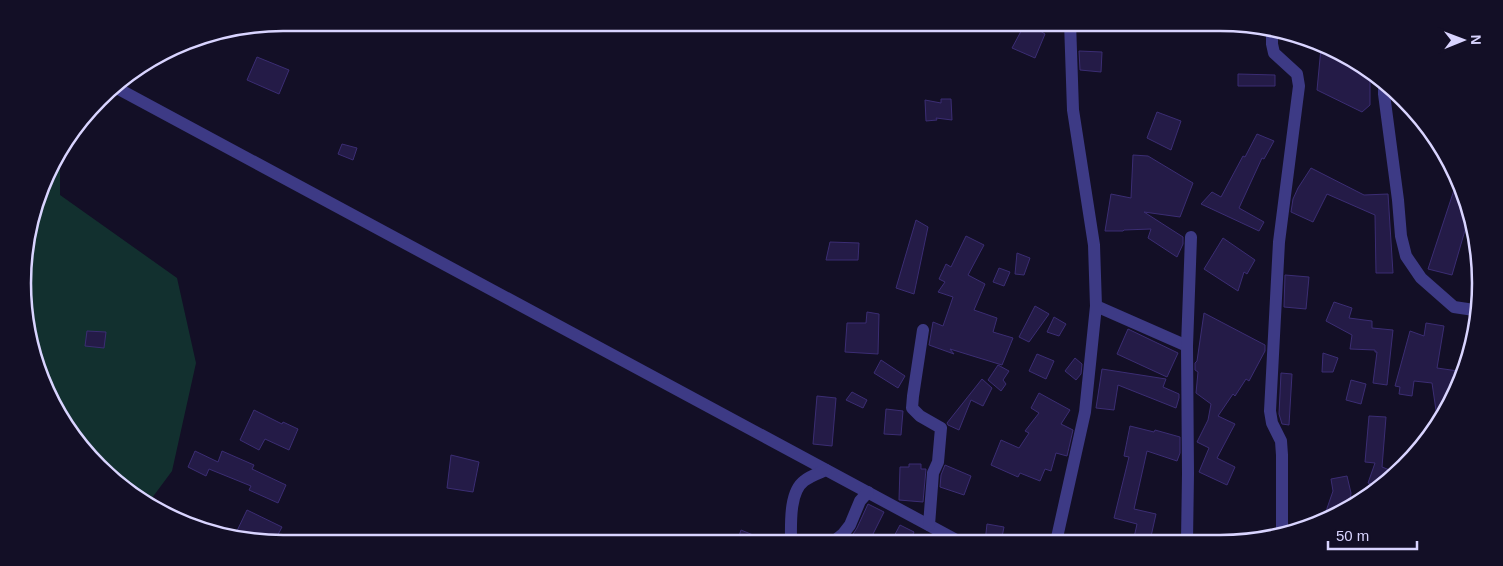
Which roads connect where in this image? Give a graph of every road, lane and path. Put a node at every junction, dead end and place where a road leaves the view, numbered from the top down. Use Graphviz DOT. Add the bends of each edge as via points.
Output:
graph roads {
  1 [pos="1070,31"];
  2 [pos="1272,37"];
  3 [pos="121,90"];
  4 [pos="1384,92"];
  5 [pos="1191,237"];
  6 [pos="1096,306"];
  7 [pos="1470,309"];
  8 [pos="923,330"];
  9 [pos="1187,346"];
  10 [pos="826,470"];
  11 [pos="868,492"];
  12 [pos="929,525"];
  13 [pos="1282,527"];
  14 [pos="791,535"];
  15 [pos="843,535"];
  16 [pos="947,535"];
  17 [pos="1058,535"];
  18 [pos="1187,535"];
  1 -- 6 [label="street" via="1073,110 1094,245"];
  2 -- 13 [label="street" via="1274,53 1297,74 1299,86 1279,242 1270,411 1282,455"];
  3 -- 10 [label="street"];
  4 -- 7 [label="street" via="1406,256 1421,278 1454,307"];
  5 -- 9 [label="street"];
  6 -- 9 [label="street"];
  6 -- 17 [label="street" via="1086,412"];
  8 -- 12 [label="street" via="912,408 941,428"];
  9 -- 18 [label="street"];
  10 -- 11 [label="street"];
  10 -- 14 [label="street" via="804,481 796,491"];
  11 -- 12 [label="street"];
  11 -- 15 [label="street"];
  12 -- 16 [label="street"];
}
